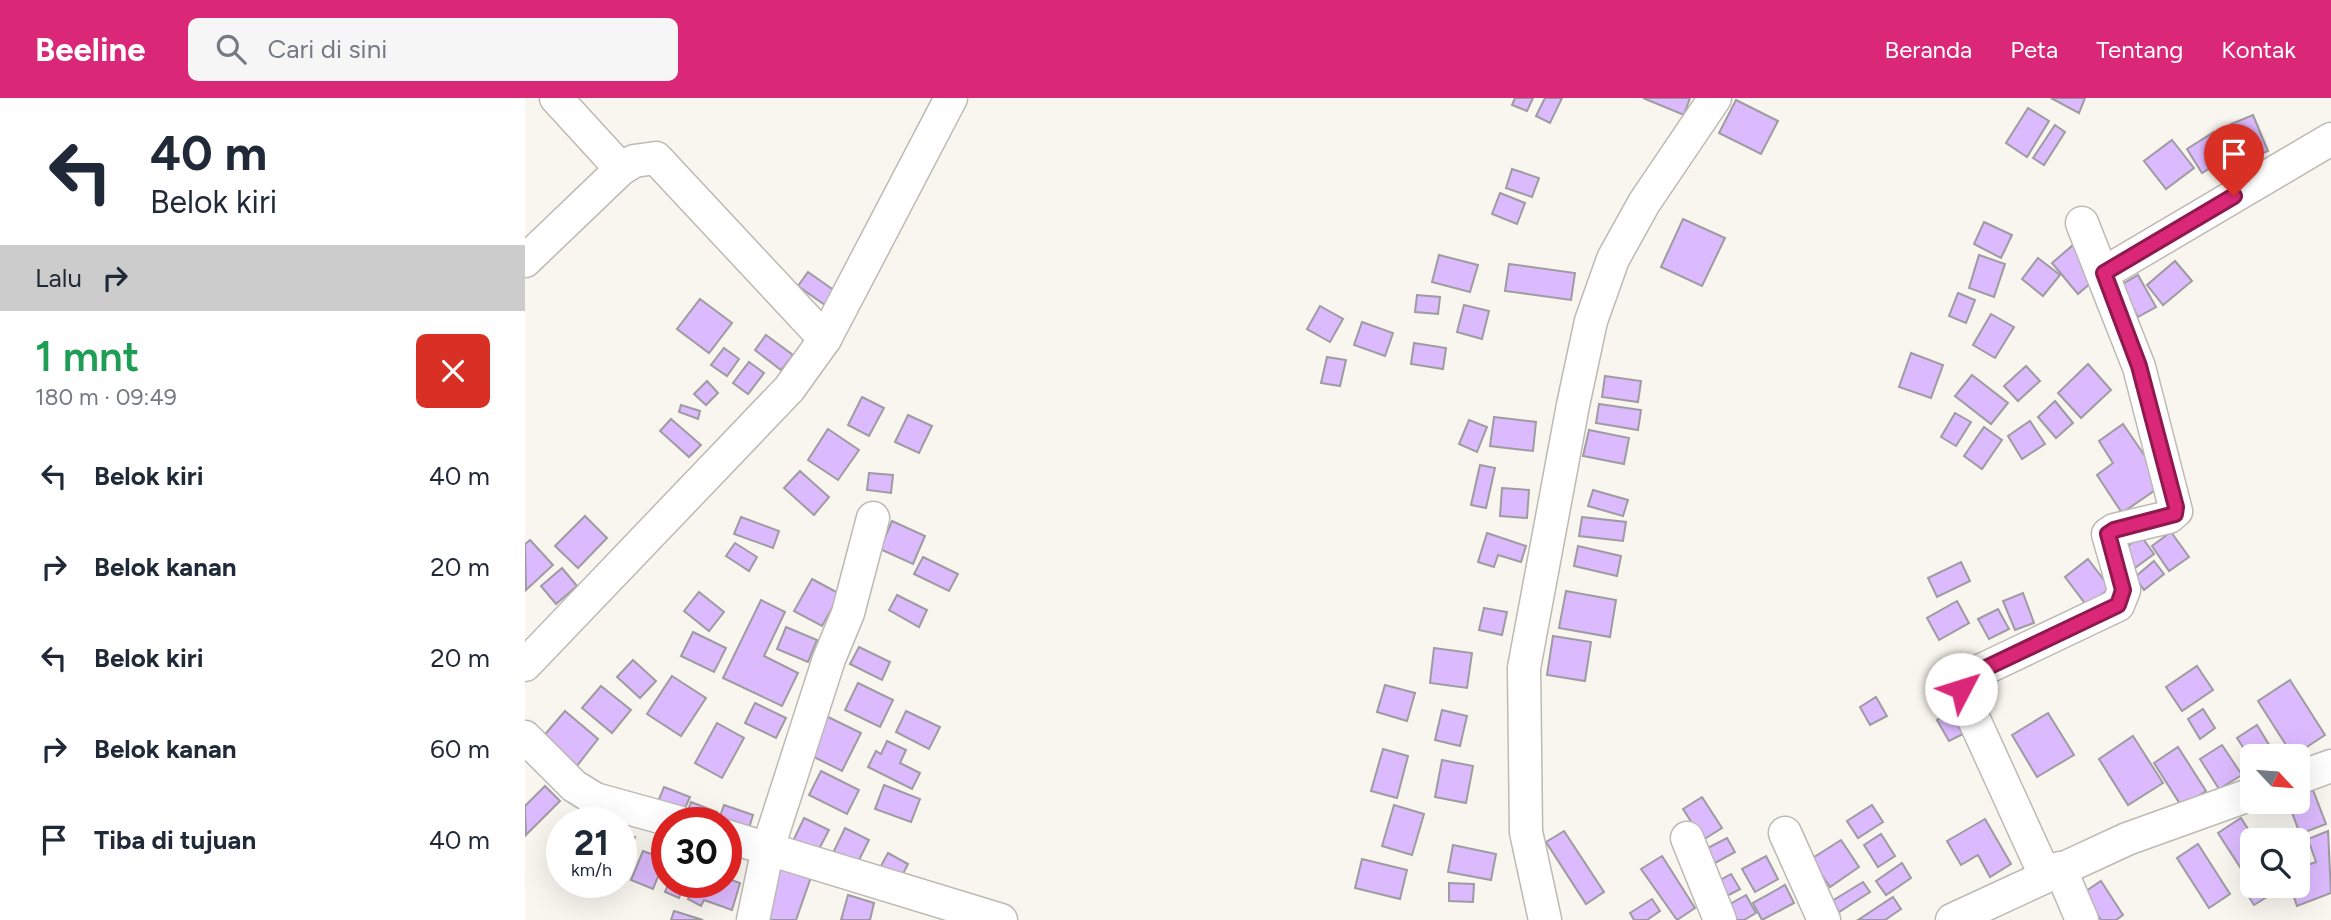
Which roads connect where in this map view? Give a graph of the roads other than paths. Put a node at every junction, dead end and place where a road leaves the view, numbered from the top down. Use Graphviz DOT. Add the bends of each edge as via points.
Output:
graph roads {
  1 [pos="556,98"];
  2 [pos="951,98"];
  3 [pos="1715,98"];
  4 [pos="2331,139"];
  5 [pos="621,169"];
  6 [pos="2082,223"];
  7 [pos="525,261"];
  8 [pos="2104,273"];
  9 [pos="825,339"];
  10 [pos="873,518"];
  11 [pos="525,665"];
  12 [pos="525,737"];
  13 [pos="2331,766"];
  14 [pos="2310,774"];
  15 [pos="2240,798"];
  16 [pos="651,815"];
  17 [pos="1785,833"];
  18 [pos="1687,838"];
  19 [pos="742,841"];
  20 [pos="768,848"];
  21 [pos="2053,871"];
  22 [pos="753,920"];
  23 [pos="1001,920"];
  24 [pos="1545,920"];
  25 [pos="1720,920"];
  26 [pos="1824,920"];
  27 [pos="1952,920"];
  28 [pos="2082,920"];
  1 -- 5 [label="street"];
  2 -- 9 [label="street"];
  3 -- 24 [label="street" via="1644,203 1613,259 1591,321 1573,405 1524,668 1525,832"];
  4 -- 8 [label="street"];
  5 -- 7 [label="street"];
  5 -- 9 [label="street" via="634,161 656,158 663,162"];
  6 -- 8 [label="street"];
  8 -- 21 [label="street" via="2139,366 2175,514 2108,534 2123,590 2118,605 1969,676 1961,689"];
  9 -- 11 [label="street" via="789,389"];
  10 -- 20 [label="street" via="848,613"];
  12 -- 16 [label="street" via="583,792"];
  13 -- 14 [label="street"];
  15 -- 21 [label="street"];
  17 -- 26 [label="street"];
  18 -- 25 [label="street"];
  19 -- 20 [label="street"];
  20 -- 22 [label="street"];
  20 -- 23 [label="street"];
  21 -- 27 [label="street"];
  21 -- 28 [label="street"];
}
